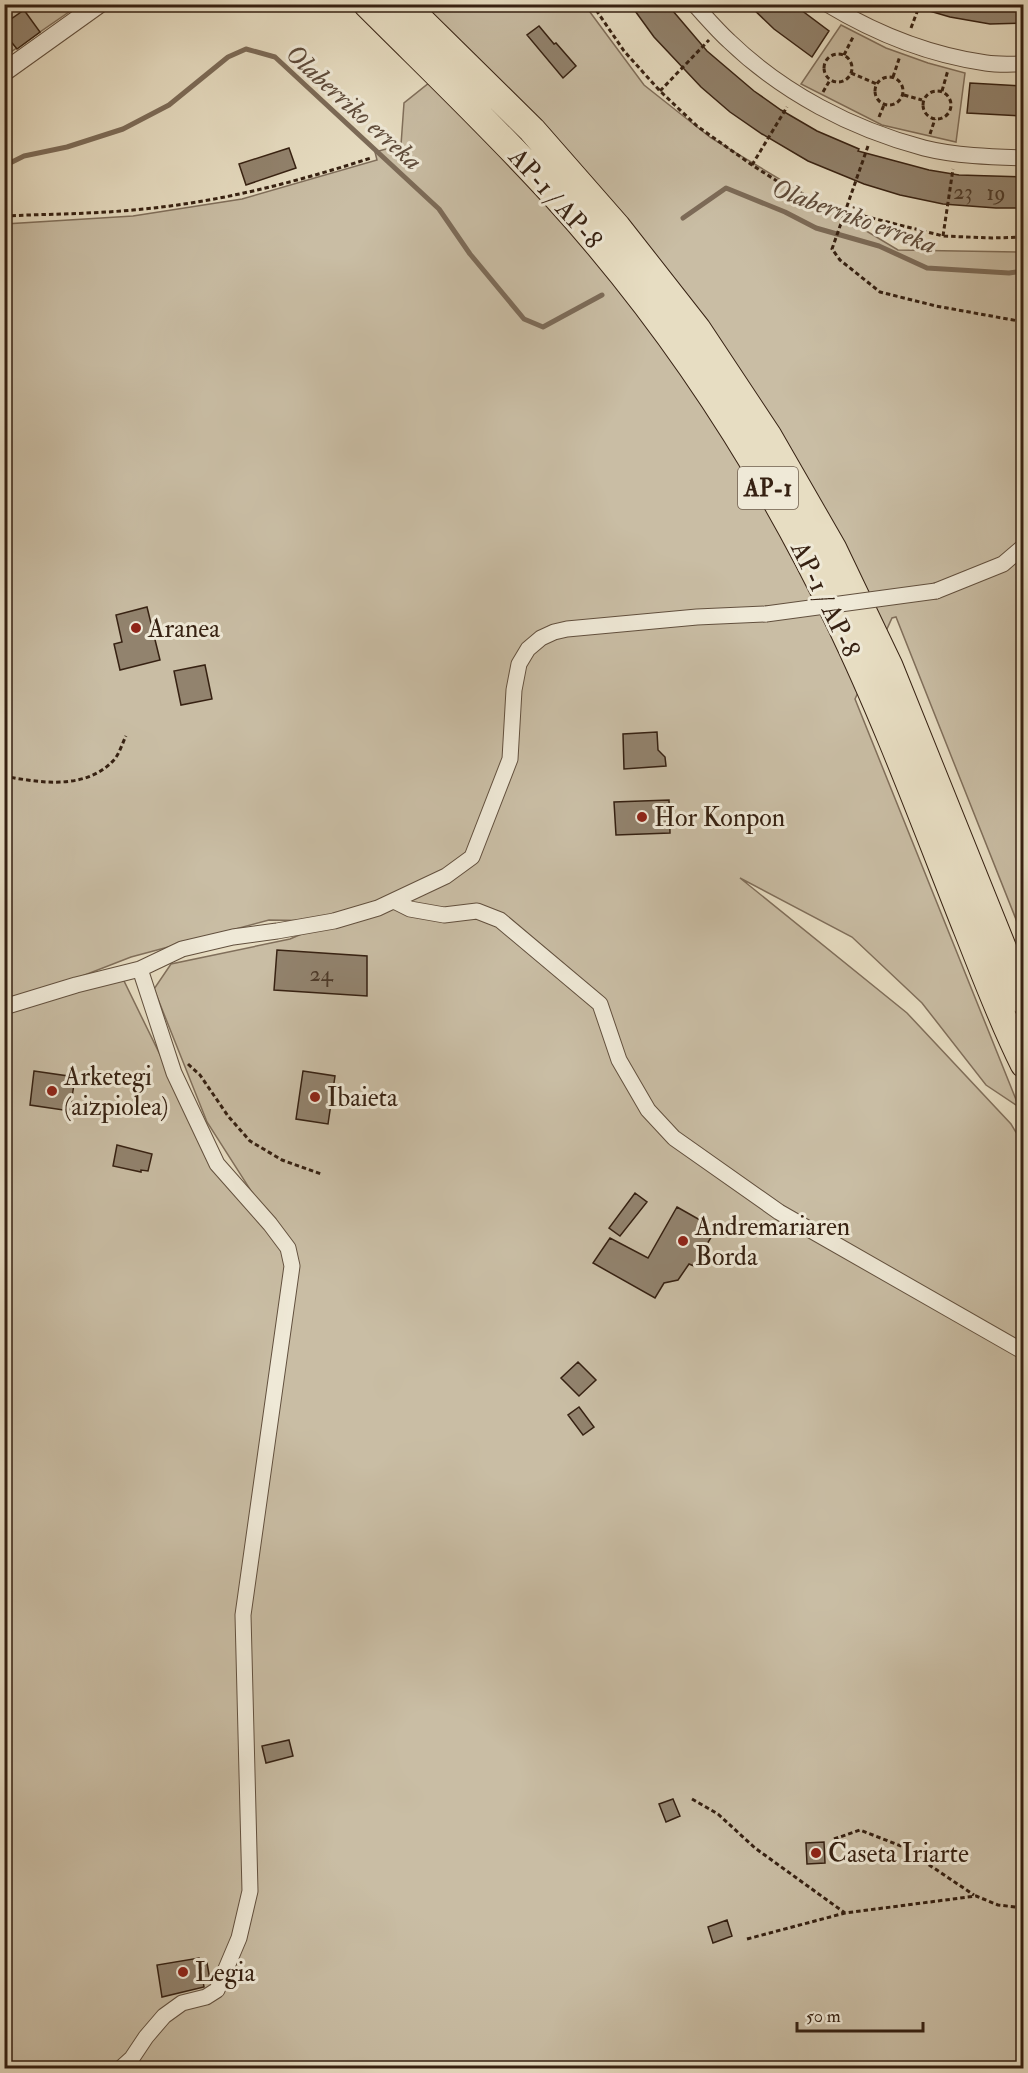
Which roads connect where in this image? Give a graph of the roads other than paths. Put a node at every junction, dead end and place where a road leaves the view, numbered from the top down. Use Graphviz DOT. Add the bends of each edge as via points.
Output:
graph roads {
  1 [pos="99,4"];
  2 [pos="367,4"];
  3 [pos="405,4"];
  4 [pos="694,4"];
  5 [pos="826,4"];
  6 [pos="1023,64"];
  7 [pos="4,72"];
  8 [pos="1023,158"];
  9 [pos="1023,546"];
  10 [pos="394,901"];
  11 [pos="140,969"];
  12 [pos="1023,1001"];
  13 [pos="4,1007"];
  14 [pos="1023,1064"];
  15 [pos="1023,1352"];
  16 [pos="121,2068"];
  1 -- 7 [label="street"];
  2 -- 14 [label="highway, AP-1 / AP-8 / AP-1" via="512,149 598,244 676,344 741,442 838,620 890,736"];
  3 -- 12 [label="highway, AP-1 / AP-8 / AP-1" via="532,130 617,227 697,329 768,436 833,549 889,666"];
  4 -- 8 [label="street" via="729,41 777,81 825,111 873,132 925,148"];
  5 -- 6 [label="street" via="886,35 952,57 989,64"];
  9 -- 10 [label="street, bridge" via="1003,564 936,591 766,614 567,629 542,638 528,649 519,664 510,759 472,857 446,876"];
  10 -- 11 [label="street" via="334,921 182,949"];
  10 -- 15 [label="street" via="410,909 444,915 477,911 500,920 600,1004 619,1060 648,1110 674,1138 779,1212"];
  11 -- 13 [label="street"];
  11 -- 16 [label="street" via="168,1055 217,1164 288,1248 292,1266 243,1615 250,1891 239,1938 217,1990 182,2003 164,2016"];
}
